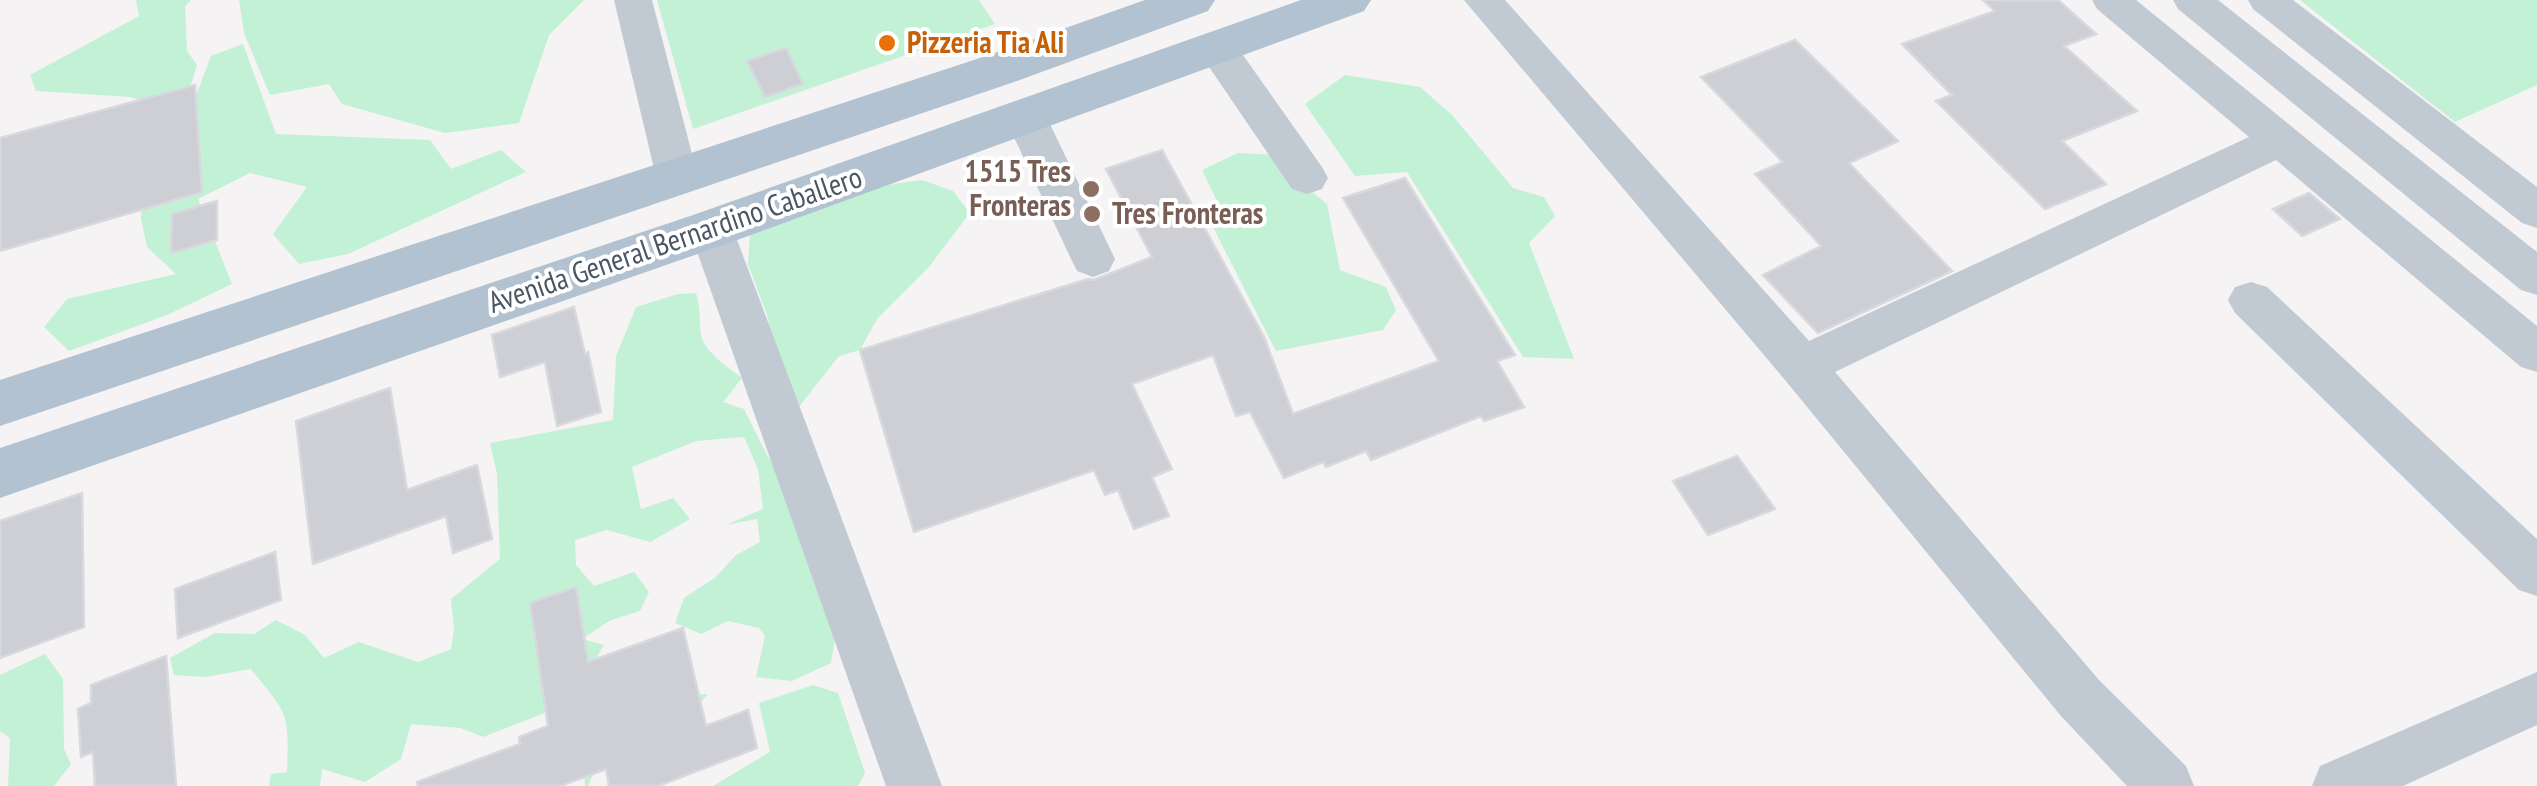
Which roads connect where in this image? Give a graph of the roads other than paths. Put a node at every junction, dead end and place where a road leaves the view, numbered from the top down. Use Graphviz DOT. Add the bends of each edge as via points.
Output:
graph roads {
  1 [pos="633,0"];
  2 [pos="1192,0"];
  3 [pos="1348,0"];
  4 [pos="1482,0"];
  5 [pos="2111,0"];
  6 [pos="2192,0"];
  7 [pos="2267,0"];
  8 [pos="1217,48"];
  9 [pos="1026,118"];
  10 [pos="2280,140"];
  11 [pos="677,177"];
  12 [pos="1307,178"];
  13 [pos="2537,212"];
  14 [pos="711,229"];
  15 [pos="1094,259"];
  16 [pos="2537,277"];
  17 [pos="2250,300"];
  18 [pos="2537,352"];
  19 [pos="1802,366"];
  20 [pos="0,403"];
  21 [pos="0,473"];
  22 [pos="2537,573"];
  23 [pos="2537,698"];
  24 [pos="914,786"];
  25 [pos="2166,786"];
  26 [pos="2340,786"];
  1 -- 11 [label="street"];
  2 -- 11 [label="main road, Avenida General Bernardino Caballero"];
  3 -- 8 [label="main road, Avenida General Bernardino Caballero"];
  4 -- 19 [label="street"];
  5 -- 10 [label="street"];
  6 -- 16 [label="street"];
  7 -- 13 [label="street"];
  8 -- 9 [label="main road, Avenida General Bernardino Caballero"];
  8 -- 12 [label="street"];
  9 -- 14 [label="main road, Avenida General Bernardino Caballero"];
  9 -- 15 [label="street"];
  10 -- 18 [label="street"];
  10 -- 19 [label="street"];
  11 -- 20 [label="main road, Avenida General Bernardino Caballero"];
  14 -- 21 [label="main road, Avenida General Bernardino Caballero"];
  14 -- 24 [label="street"];
  17 -- 22 [label="street"];
  19 -- 25 [label="street" via="2080,698"];
  23 -- 26 [label="street"];
}
